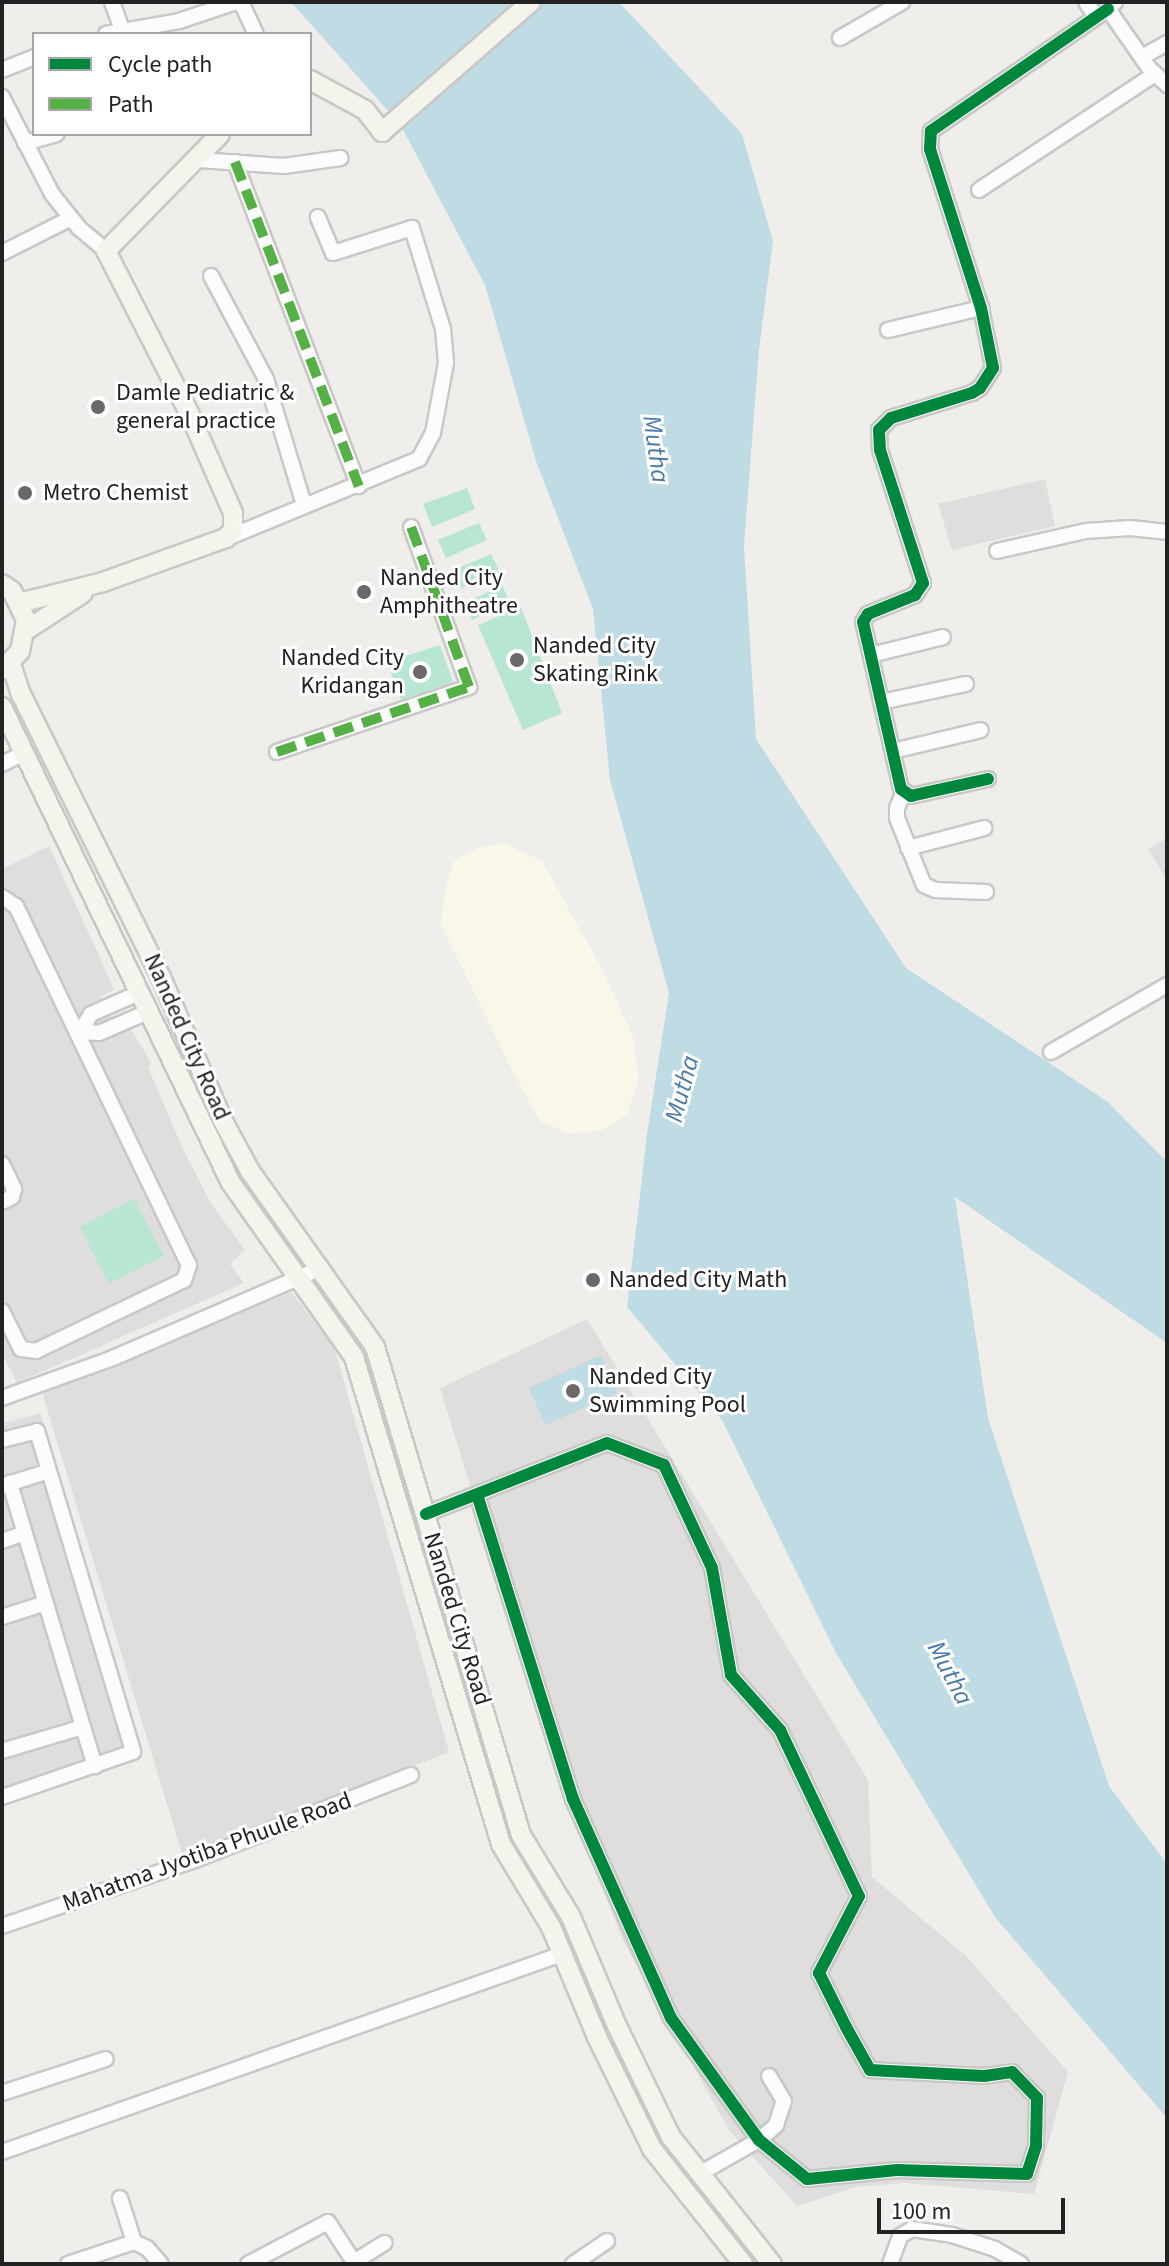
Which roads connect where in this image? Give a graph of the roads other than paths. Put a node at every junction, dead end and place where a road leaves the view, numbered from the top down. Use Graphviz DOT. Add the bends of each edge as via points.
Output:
graph roads {
  1 [pos="112,2"];
  2 [pos="239,2"];
  3 [pos="902,2"];
  4 [pos="1086,2"];
  5 [pos="529,4"];
  6 [pos="1106,10"];
  7 [pos="122,30"];
  8 [pos="114,32"];
  9 [pos="255,32"];
  10 [pos="840,38"];
  11 [pos="1167,43"];
  12 [pos="1142,57"];
  13 [pos="32,58"];
  14 [pos="2,70"];
  15 [pos="1155,74"];
  16 [pos="312,81"];
  17 [pos="1167,85"];
  18 [pos="2,97"];
  19 [pos="50,136"];
  20 [pos="218,136"];
  21 [pos="25,143"];
  22 [pos="340,158"];
  23 [pos="199,160"];
  24 [pos="235,162"];
  25 [pos="979,190"];
  26 [pos="318,217"];
  27 [pos="71,218"];
  28 [pos="106,251"];
  29 [pos="2,253"];
  30 [pos="211,276"];
  31 [pos="981,308"];
  32 [pos="888,330"];
  33 [pos="359,486"];
  34 [pos="304,505"];
  35 [pos="411,527"];
  36 [pos="1167,532"];
  37 [pos="226,538"];
  38 [pos="997,551"];
  39 [pos="103,582"];
  40 [pos="2,584"];
  41 [pos="19,603"];
  42 [pos="25,631"];
  43 [pos="943,637"];
  44 [pos="871,655"];
  45 [pos="6,667"];
  46 [pos="966,684"];
  47 [pos="881,702"];
  48 [pos="2,707"];
  49 [pos="981,730"];
  50 [pos="893,751"];
  51 [pos="277,752"];
  52 [pos="25,753"];
  53 [pos="2,764"];
  54 [pos="988,779"];
  55 [pos="903,794"];
  56 [pos="984,828"];
  57 [pos="908,848"];
  58 [pos="986,892"];
  59 [pos="2,897"];
  60 [pos="1167,985"];
  61 [pos="141,992"];
  62 [pos="150,1011"];
  63 [pos="80,1032"];
  64 [pos="1051,1052"];
  65 [pos="2,1164"];
  66 [pos="2,1202"];
  67 [pos="321,1268"];
  68 [pos="301,1278"];
  69 [pos="2,1311"];
  70 [pos="2,1398"];
  71 [pos="2,1440"];
  72 [pos="49,1471"];
  73 [pos="6,1484"];
  74 [pos="478,1497"];
  75 [pos="9,1507"];
  76 [pos="426,1514"];
  77 [pos="25,1533"];
  78 [pos="2,1541"];
  79 [pos="46,1603"];
  80 [pos="2,1617"];
  81 [pos="83,1727"];
  82 [pos="2,1751"];
  83 [pos="95,1766"];
  84 [pos="411,1775"];
  85 [pos="2,1797"];
  86 [pos="538,1863"];
  87 [pos="520,1876"];
  88 [pos="2,1926"];
  89 [pos="562,1954"];
  90 [pos="106,2059"];
  91 [pos="769,2076"];
  92 [pos="2,2093"];
  93 [pos="759,2140"];
  94 [pos="2,2152"];
  95 [pos="699,2174"];
  96 [pos="120,2198"];
  97 [pos="607,2241"];
  98 [pos="134,2242"];
  99 [pos="384,2243"];
  100 [pos="68,2264"];
  101 [pos="161,2264"];
  102 [pos="248,2264"];
  103 [pos="573,2264"];
  104 [pos="743,2264"];
  105 [pos="772,2264"];
  106 [pos="890,2264"];
  107 [pos="1021,2264"];
  1 -- 7 [label="street"];
  2 -- 7 [label="street" via="179,21"];
  2 -- 9 [label="street"];
  3 -- 10 [label="street"];
  4 -- 6 [label="street"];
  5 -- 16 [label="street" via="382,132 365,110"];
  6 -- 12 [label="street"];
  6 -- 31 [label="street" via="931,131 930,149"];
  7 -- 8 [label="street"];
  11 -- 12 [label="street"];
  12 -- 15 [label="street"];
  13 -- 14 [label="street"];
  15 -- 17 [label="street"];
  15 -- 25 [label="street"];
  18 -- 21 [label="street"];
  19 -- 21 [label="street"];
  20 -- 23 [label="street"];
  21 -- 27 [label="street"];
  22 -- 24 [label="street" via="284,166"];
  23 -- 24 [label="street"];
  23 -- 28 [label="street"];
  24 -- 33 [label="street"];
  26 -- 33 [label="street" via="333,253 412,228 443,329 446,363 433,433 419,459"];
  27 -- 28 [label="street"];
  27 -- 29 [label="street"];
  28 -- 37 [label="street" via="189,413 233,513 235,523"];
  30 -- 34 [label="street" via="266,379"];
  31 -- 32 [label="street"];
  31 -- 44 [label="street" via="993,368 980,388 891,418 879,430 880,450 923,583 915,595 865,617"];
  33 -- 34 [label="street"];
  34 -- 37 [label="street"];
  35 -- 51 [label="street" via="469,687"];
  36 -- 38 [label="street" via="1086,531"];
  37 -- 39 [label="street"];
  39 -- 41 [label="street"];
  39 -- 42 [label="street"];
  40 -- 41 [label="street"];
  41 -- 42 [label="street"];
  42 -- 45 [label="street, Nanded City Road" via="20,651"];
  43 -- 44 [label="street"];
  44 -- 47 [label="street"];
  45 -- 67 [label="street, Nanded City Road" via="167,990 223,1121 250,1171"];
  46 -- 47 [label="street"];
  47 -- 50 [label="street"];
  48 -- 52 [label="street, Nanded City Road"];
  49 -- 50 [label="street"];
  50 -- 55 [label="street"];
  52 -- 53 [label="street"];
  52 -- 61 [label="street, Nanded City Road"];
  54 -- 55 [label="street"];
  55 -- 57 [label="street" via="896,812"];
  56 -- 57 [label="street"];
  57 -- 58 [label="street" via="928,888"];
  59 -- 63 [label="street" via="16,906"];
  60 -- 64 [label="street"];
  61 -- 62 [label="street, Nanded City Road"];
  61 -- 63 [label="street" via="91,1014"];
  62 -- 63 [label="street" via="99,1033"];
  62 -- 68 [label="street, Nanded City Road" via="231,1183"];
  63 -- 69 [label="street" via="186,1254 189,1273 184,1280 28,1353"];
  65 -- 66 [label="street" via="14,1189"];
  67 -- 68 [label="street"];
  67 -- 76 [label="street, Nanded City Road" via="375,1347"];
  68 -- 70 [label="street" via="113,1358"];
  68 -- 87 [label="street, Nanded City Road" via="354,1357 501,1844"];
  71 -- 72 [label="street" via="37,1430"];
  72 -- 73 [label="street"];
  72 -- 83 [label="street" via="133,1751"];
  73 -- 75 [label="street"];
  74 -- 76 [label="street"];
  74 -- 93 [label="street" via="573,1799 671,2018"];
  74 -- 93 [label="street" via="607,1443 664,1465 712,1568 731,1675 780,1730 859,1896 819,1973 859,2052 870,2070 984,2076 1012,2072 1037,2098 1036,2146 1027,2174 897,2170 807,2179"];
  75 -- 77 [label="street"];
  76 -- 86 [label="street, Nanded City Road" via="521,1835"];
  77 -- 78 [label="street"];
  77 -- 79 [label="street"];
  79 -- 80 [label="street"];
  79 -- 81 [label="street"];
  81 -- 82 [label="street"];
  81 -- 83 [label="street"];
  83 -- 85 [label="street"];
  84 -- 88 [label="street, Mahatma Jyotiba Phuule Road" via="195,1860"];
  86 -- 87 [label="street"];
  86 -- 95 [label="street, Nanded City Road" via="571,1917 652,2101"];
  87 -- 89 [label="street, Nanded City Road"];
  89 -- 94 [label="street"];
  89 -- 104 [label="street, Nanded City Road" via="652,2149"];
  90 -- 92 [label="street"];
  91 -- 93 [label="street" via="784,2101 782,2114"];
  93 -- 95 [label="street"];
  95 -- 105 [label="street, Nanded City Road"];
  96 -- 98 [label="street"];
  97 -- 103 [label="street"];
  98 -- 100 [label="street"];
  98 -- 101 [label="street"];
  99 -- 102 [label="street" via="354,2262 328,2222"];
  106 -- 107 [label="street" via="900,2236 912,2229 981,2244"];
}
